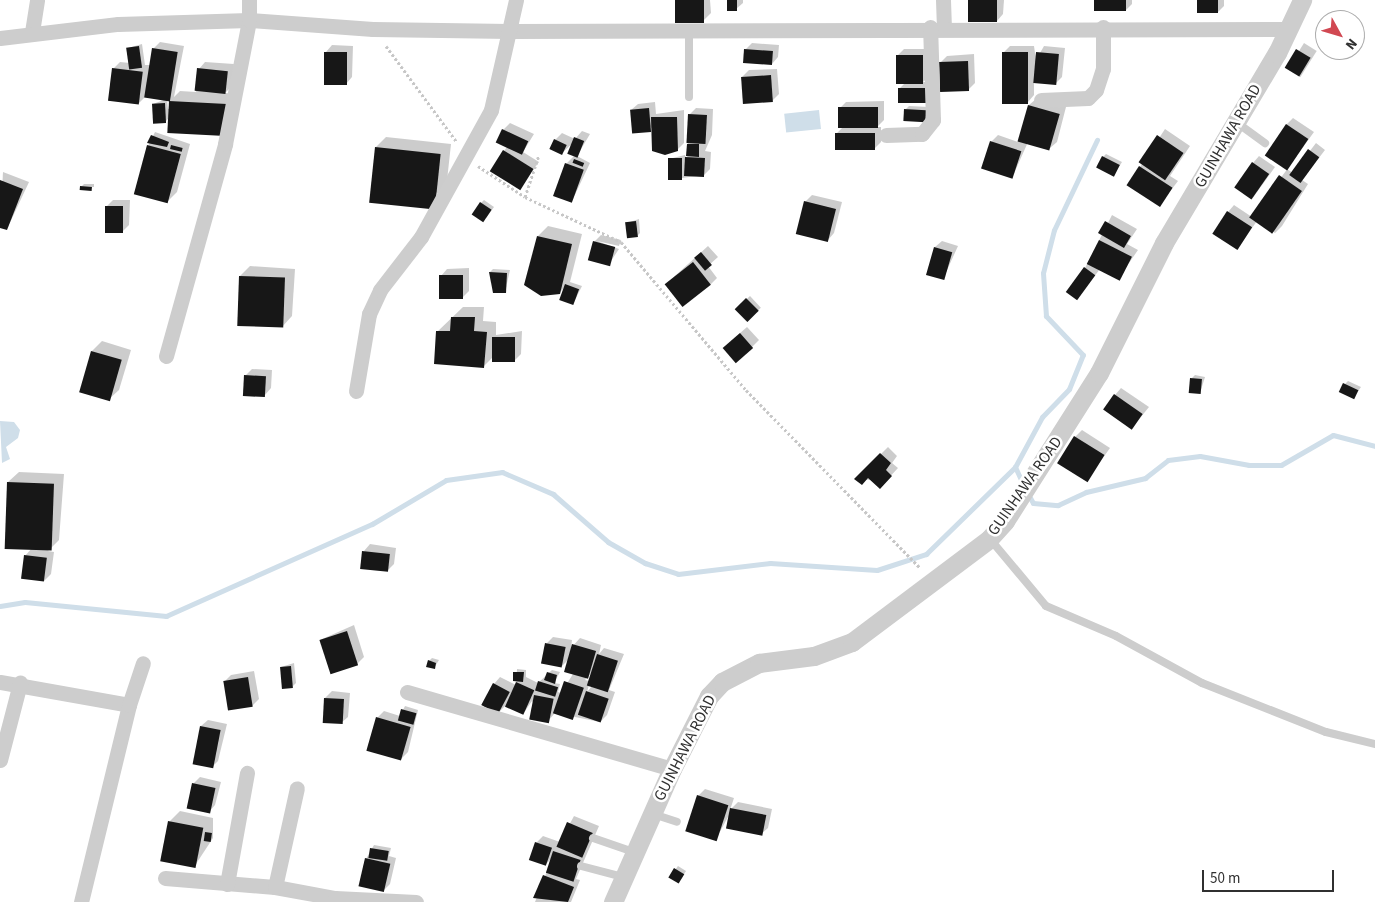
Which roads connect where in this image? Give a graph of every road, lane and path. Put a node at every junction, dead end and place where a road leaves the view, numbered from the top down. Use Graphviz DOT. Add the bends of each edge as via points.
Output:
graph roads {
  1 [pos="37,0"];
  2 [pos="249,0"];
  3 [pos="516,0"];
  4 [pos="943,0"];
  5 [pos="1302,0"];
  6 [pos="249,20"];
  7 [pos="937,27"];
  8 [pos="1103,27"];
  9 [pos="374,29"];
  10 [pos="1289,29"];
  11 [pos="512,30"];
  12 [pos="32,32"];
  13 [pos="690,32"];
  14 [pos="0,38"];
  15 [pos="689,97"];
  16 [pos="1041,100"];
  17 [pos="1236,122"];
  18 [pos="886,135"];
  19 [pos="1264,143"];
  20 [pos="539,155"];
  21 [pos="467,158"];
  22 [pos="525,197"];
  23 [pos="166,356"];
  24 [pos="356,391"];
  25 [pos="989,539"];
  26 [pos="916,563"];
  27 [pos="143,664"];
  28 [pos="0,682"];
  29 [pos="20,683"];
  30 [pos="407,692"];
  31 [pos="129,705"];
  32 [pos="1375,744"];
  33 [pos="0,760"];
  34 [pos="672,769"];
  35 [pos="247,772"];
  36 [pos="297,788"];
  37 [pos="651,813"];
  38 [pos="677,822"];
  39 [pos="593,838"];
  40 [pos="634,852"];
  41 [pos="581,866"];
  42 [pos="623,877"];
  43 [pos="164,878"];
  44 [pos="227,884"];
  45 [pos="275,887"];
  46 [pos="80,902"];
  47 [pos="416,902"];
  48 [pos="613,902"];
  1 -- 12 [label="street"];
  2 -- 6 [label="street"];
  3 -- 11 [label="street"];
  4 -- 7 [label="street"];
  5 -- 10 [label="street, GUINHAWA ROAD"];
  6 -- 9 [label="street"];
  6 -- 12 [label="street"];
  6 -- 23 [label="street" via="225,144"];
  7 -- 8 [label="street"];
  7 -- 13 [label="street"];
  7 -- 18 [label="street" via="933,120 922,134"];
  8 -- 10 [label="street"];
  8 -- 16 [label="street" via="1103,69 1096,90 1088,98"];
  9 -- 11 [label="street"];
  9 -- 21 [label="path"];
  10 -- 17 [label="street, GUINHAWA ROAD"];
  11 -- 13 [label="street"];
  11 -- 21 [label="street" via="496,98"];
  12 -- 14 [label="street"];
  13 -- 15 [label="lane"];
  17 -- 19 [label="lane"];
  17 -- 25 [label="street, GUINHAWA ROAD" via="1164,243 1099,373 1021,498"];
  20 -- 22 [label="path"];
  21 -- 22 [label="path"];
  21 -- 24 [label="street" via="421,237 380,290 369,314"];
  22 -- 26 [label="path" via="622,242 746,390"];
  25 -- 32 [label="lane" via="1046,606 1116,636 1210,687 1326,732"];
  25 -- 34 [label="street, GUINHAWA ROAD" via="852,642 814,656 759,663 722,682 709,696"];
  27 -- 31 [label="street"];
  28 -- 29 [label="street"];
  29 -- 31 [label="street"];
  29 -- 33 [label="street"];
  30 -- 34 [label="street"];
  31 -- 46 [label="street"];
  34 -- 37 [label="street, GUINHAWA ROAD"];
  35 -- 44 [label="street"];
  36 -- 45 [label="street"];
  37 -- 38 [label="lane"];
  37 -- 40 [label="street, GUINHAWA ROAD"];
  39 -- 40 [label="lane"];
  40 -- 42 [label="street, GUINHAWA ROAD"];
  41 -- 42 [label="lane"];
  42 -- 48 [label="street, GUINHAWA ROAD"];
  43 -- 44 [label="street"];
  44 -- 45 [label="street"];
  45 -- 47 [label="street" via="335,898"];
}
